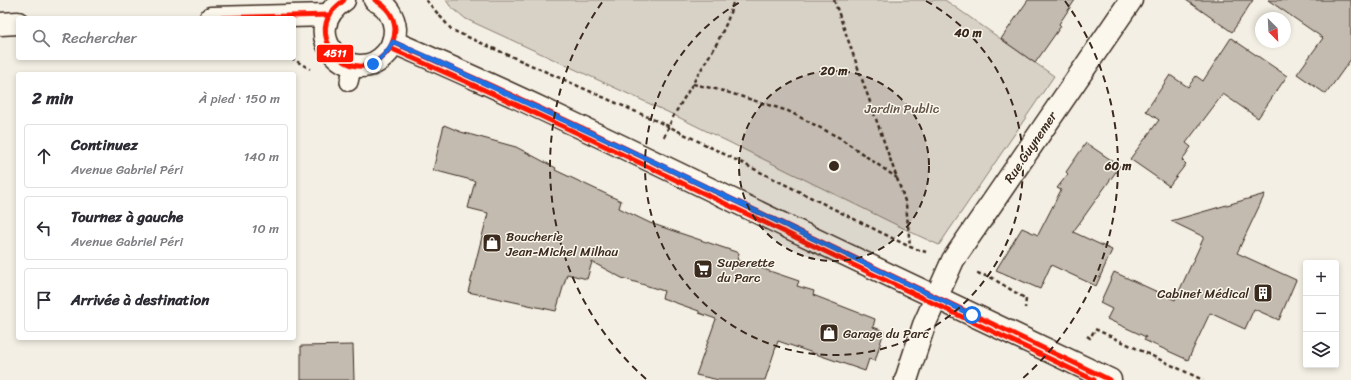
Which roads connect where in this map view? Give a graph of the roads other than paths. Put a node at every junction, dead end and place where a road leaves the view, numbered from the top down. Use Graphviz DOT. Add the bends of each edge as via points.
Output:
graph roads {
  1 [pos="344,0"];
  2 [pos="375,0"];
  3 [pos="1131,0"];
  4 [pos="329,15"];
  5 [pos="290,16"];
  6 [pos="16,23"];
  7 [pos="0,24"];
  8 [pos="393,42"];
  9 [pos="937,298"];
  10 [pos="906,380"];
  11 [pos="1110,380"];
  1 -- 4 [label="street" via="335,6"];
  2 -- 8 [label="street" via="388,10 393,20"];
  3 -- 9 [label="street, Rue Guynemer" via="953,260"];
  4 -- 5 [label="street"];
  4 -- 8 [label="street" via="325,25 328,46 351,74 382,59"];
  6 -- 7 [label="street"];
  8 -- 9 [label="street" via="654,162"];
  9 -- 10 [label="street, Rue Guynemer" via="924,325"];
  9 -- 11 [label="street"];
}
